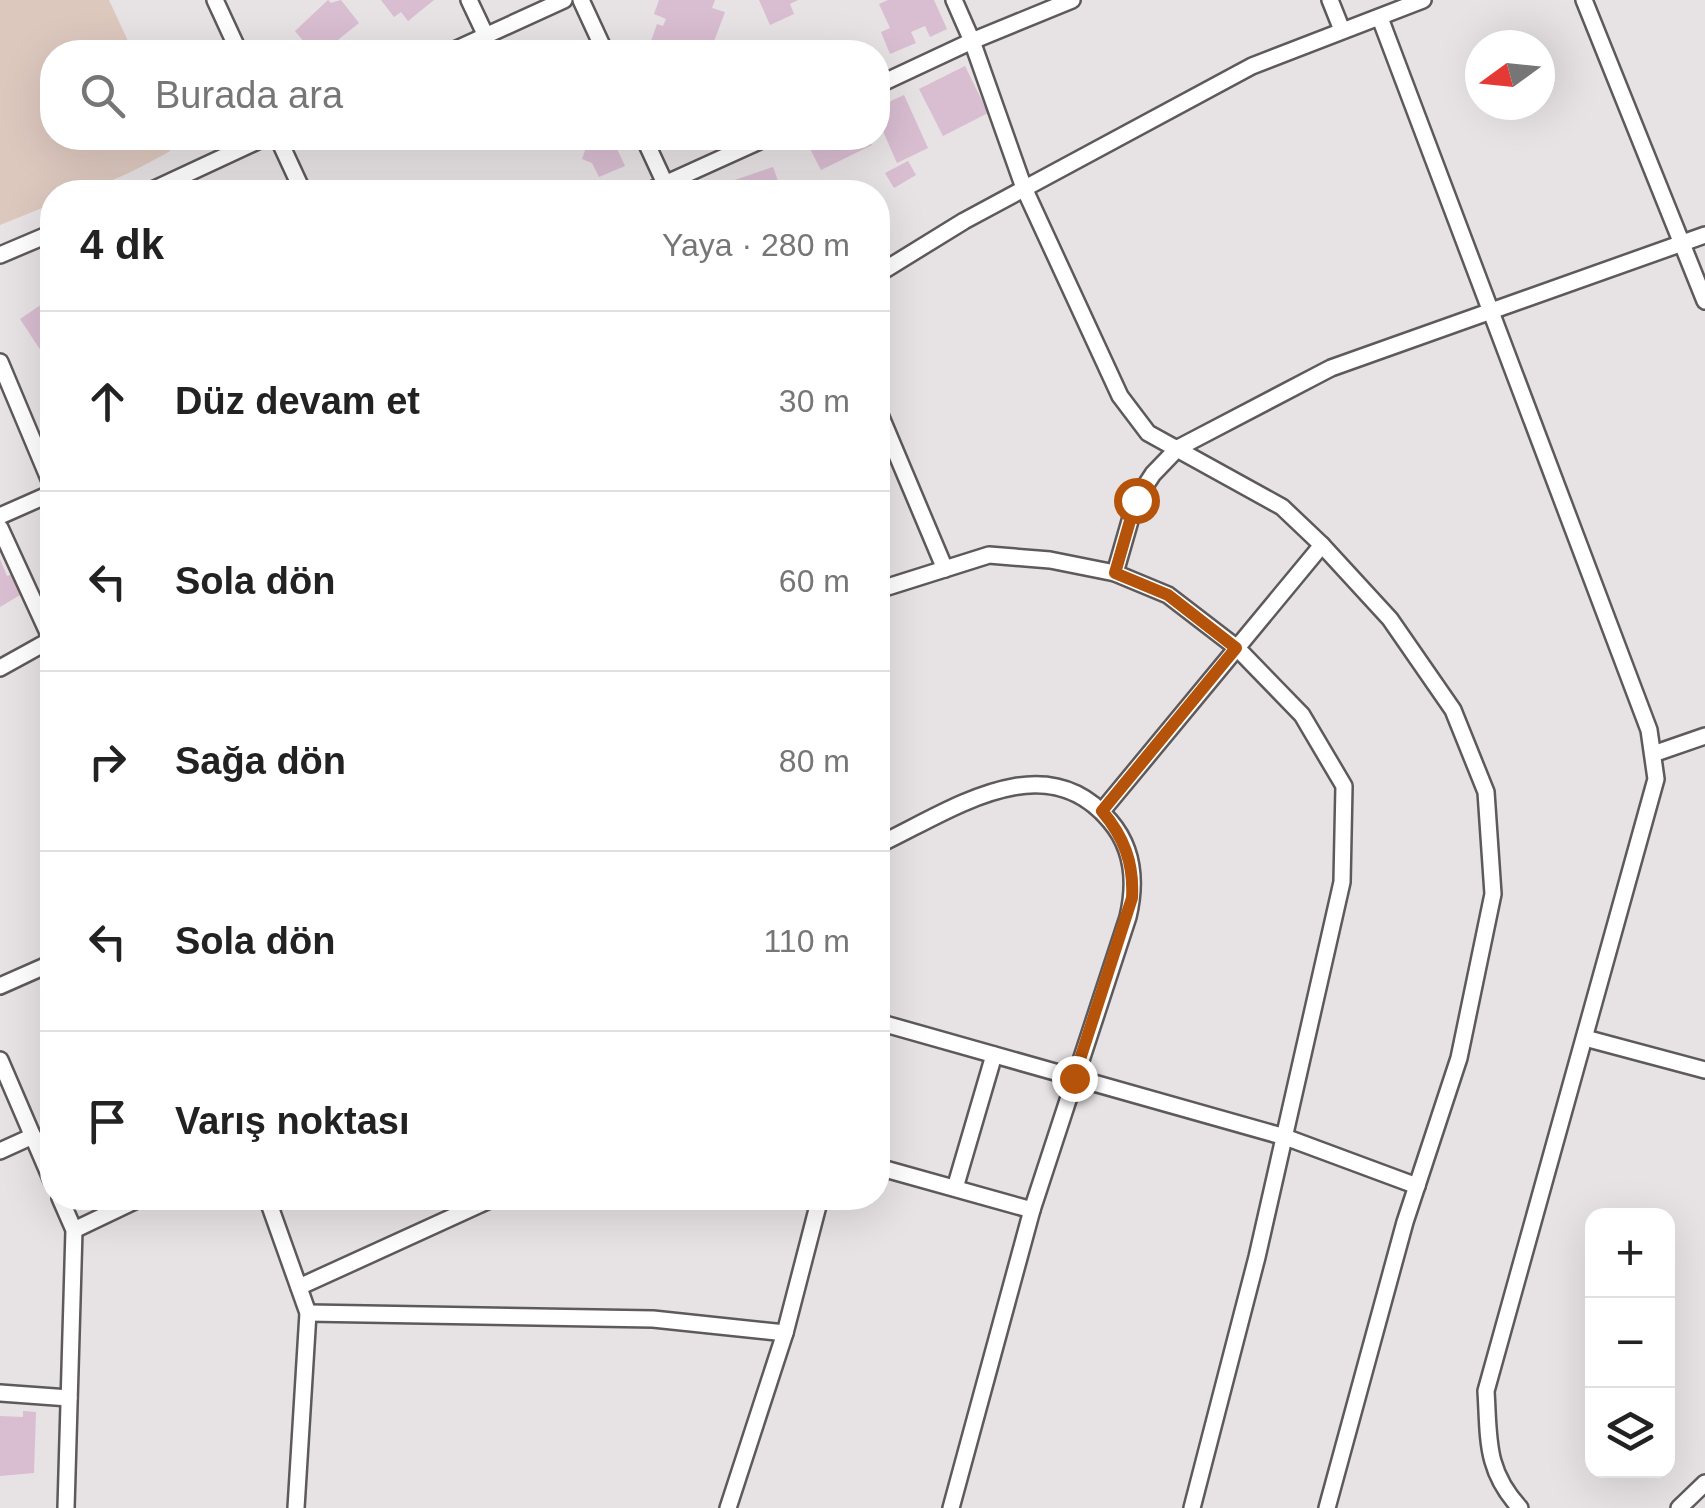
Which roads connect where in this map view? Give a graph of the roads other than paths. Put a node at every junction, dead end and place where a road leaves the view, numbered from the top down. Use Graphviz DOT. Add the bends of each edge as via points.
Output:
graph roads {
  1 [pos="215,0"];
  2 [pos="470,0"];
  3 [pos="564,0"];
  4 [pos="582,0"];
  5 [pos="954,0"];
  6 [pos="1072,0"];
  7 [pos="1330,0"];
  8 [pos="1423,0"];
  9 [pos="1584,0"];
  10 [pos="1380,18"];
  11 [pos="1342,30"];
  12 [pos="486,36"];
  13 [pos="234,40"];
  14 [pos="477,40"];
  15 [pos="600,40"];
  16 [pos="972,41"];
  17 [pos="890,79"];
  18 [pos="244,150"];
  19 [pos="284,150"];
  20 [pos="649,150"];
  21 [pos="743,150"];
  22 [pos="194,180"];
  23 [pos="297,180"];
  24 [pos="663,180"];
  25 [pos="684,180"];
  26 [pos="1024,188"];
  27 [pos="1705,235"];
  28 [pos="40,238"];
  29 [pos="1682,244"];
  30 [pos="0,255"];
  31 [pos="890,267"];
  32 [pos="1705,301"];
  33 [pos="1492,311"];
  34 [pos="0,362"];
  35 [pos="890,438"];
  36 [pos="1178,448"];
  37 [pos="40,460"];
  38 [pos="40,496"];
  39 [pos="0,516"];
  40 [pos="0,528"];
  41 [pos="1322,545"];
  42 [pos="945,569"];
  43 [pos="1115,573"];
  44 [pos="890,586"];
  45 [pos="40,613"];
  46 [pos="40,646"];
  47 [pos="1236,648"];
  48 [pos="0,668"];
  49 [pos="1705,736"];
  50 [pos="1653,754"];
  51 [pos="1102,811"];
  52 [pos="890,839"];
  53 [pos="40,968"];
  54 [pos="0,986"];
  55 [pos="890,1025"];
  56 [pos="1585,1038"];
  57 [pos="994,1055"];
  58 [pos="0,1060"];
  59 [pos="1705,1070"];
  60 [pos="1074,1078"];
  61 [pos="33,1136"];
  62 [pos="1284,1137"];
  63 [pos="0,1151"];
  64 [pos="40,1153"];
  65 [pos="890,1170"];
  66 [pos="1417,1186"];
  67 [pos="955,1188"];
  68 [pos="65,1210"];
  69 [pos="116,1210"];
  70 [pos="270,1210"];
  71 [pos="468,1210"];
  72 [pos="817,1210"];
  73 [pos="1032,1210"];
  74 [pos="74,1230"];
  75 [pos="299,1287"];
  76 [pos="308,1313"];
  77 [pos="785,1332"];
  78 [pos="0,1393"];
  79 [pos="69,1398"];
  80 [pos="1705,1482"];
  81 [pos="66,1508"];
  82 [pos="296,1508"];
  83 [pos="728,1508"];
  84 [pos="952,1508"];
  85 [pos="1192,1508"];
  86 [pos="1327,1508"];
  87 [pos="1520,1508"];
  88 [pos="1678,1508"];
  1 -- 13 [label="street"];
  2 -- 12 [label="street"];
  3 -- 12 [label="street"];
  4 -- 15 [label="street"];
  5 -- 16 [label="street"];
  6 -- 16 [label="street"];
  7 -- 11 [label="street"];
  8 -- 10 [label="street"];
  9 -- 29 [label="street"];
  10 -- 11 [label="street"];
  10 -- 33 [label="street"];
  11 -- 26 [label="street" via="1252,66"];
  12 -- 14 [label="street"];
  16 -- 17 [label="street"];
  16 -- 26 [label="street"];
  18 -- 22 [label="street"];
  19 -- 23 [label="street"];
  20 -- 24 [label="street"];
  21 -- 25 [label="street"];
  26 -- 31 [label="street"];
  26 -- 36 [label="street" via="1120,396 1148,433"];
  27 -- 29 [label="street"];
  28 -- 30 [label="street"];
  29 -- 32 [label="street"];
  29 -- 33 [label="street"];
  33 -- 36 [label="street" via="1331,368"];
  33 -- 50 [label="street"];
  34 -- 37 [label="street"];
  35 -- 42 [label="street"];
  36 -- 41 [label="street" via="1282,506"];
  36 -- 43 [label="street" via="1136,500"];
  38 -- 39 [label="street"];
  40 -- 45 [label="street"];
  41 -- 47 [label="street"];
  41 -- 66 [label="street" via="1390,619 1453,710 1486,792 1493,894 1459,1058"];
  42 -- 43 [label="street" via="989,555"];
  42 -- 44 [label="street"];
  43 -- 47 [label="street" via="1168,595"];
  46 -- 48 [label="street"];
  47 -- 51 [label="street"];
  47 -- 62 [label="street" via="1302,715 1344,786 1342,882"];
  49 -- 50 [label="street"];
  50 -- 56 [label="street" via="1656,779"];
  51 -- 52 [label="street" via="1052,785 1012,785"];
  51 -- 60 [label="street" via="1124,843 1132,898"];
  53 -- 54 [label="street"];
  55 -- 57 [label="street"];
  56 -- 59 [label="street"];
  56 -- 87 [label="street" via="1486,1391 1490,1459"];
  57 -- 60 [label="street"];
  57 -- 67 [label="street"];
  58 -- 61 [label="street"];
  60 -- 62 [label="street"];
  60 -- 73 [label="street"];
  61 -- 63 [label="street"];
  61 -- 64 [label="street"];
  62 -- 66 [label="street"];
  62 -- 85 [label="street"];
  65 -- 67 [label="street"];
  66 -- 86 [label="street"];
  67 -- 73 [label="street"];
  68 -- 74 [label="street"];
  69 -- 74 [label="street"];
  70 -- 75 [label="street"];
  71 -- 75 [label="street"];
  72 -- 77 [label="street"];
  73 -- 84 [label="street"];
  74 -- 79 [label="street"];
  75 -- 76 [label="street"];
  76 -- 77 [label="street" via="653,1319"];
  76 -- 82 [label="street"];
  77 -- 83 [label="street"];
  78 -- 79 [label="street"];
  79 -- 81 [label="street"];
  80 -- 88 [label="street"];
}
